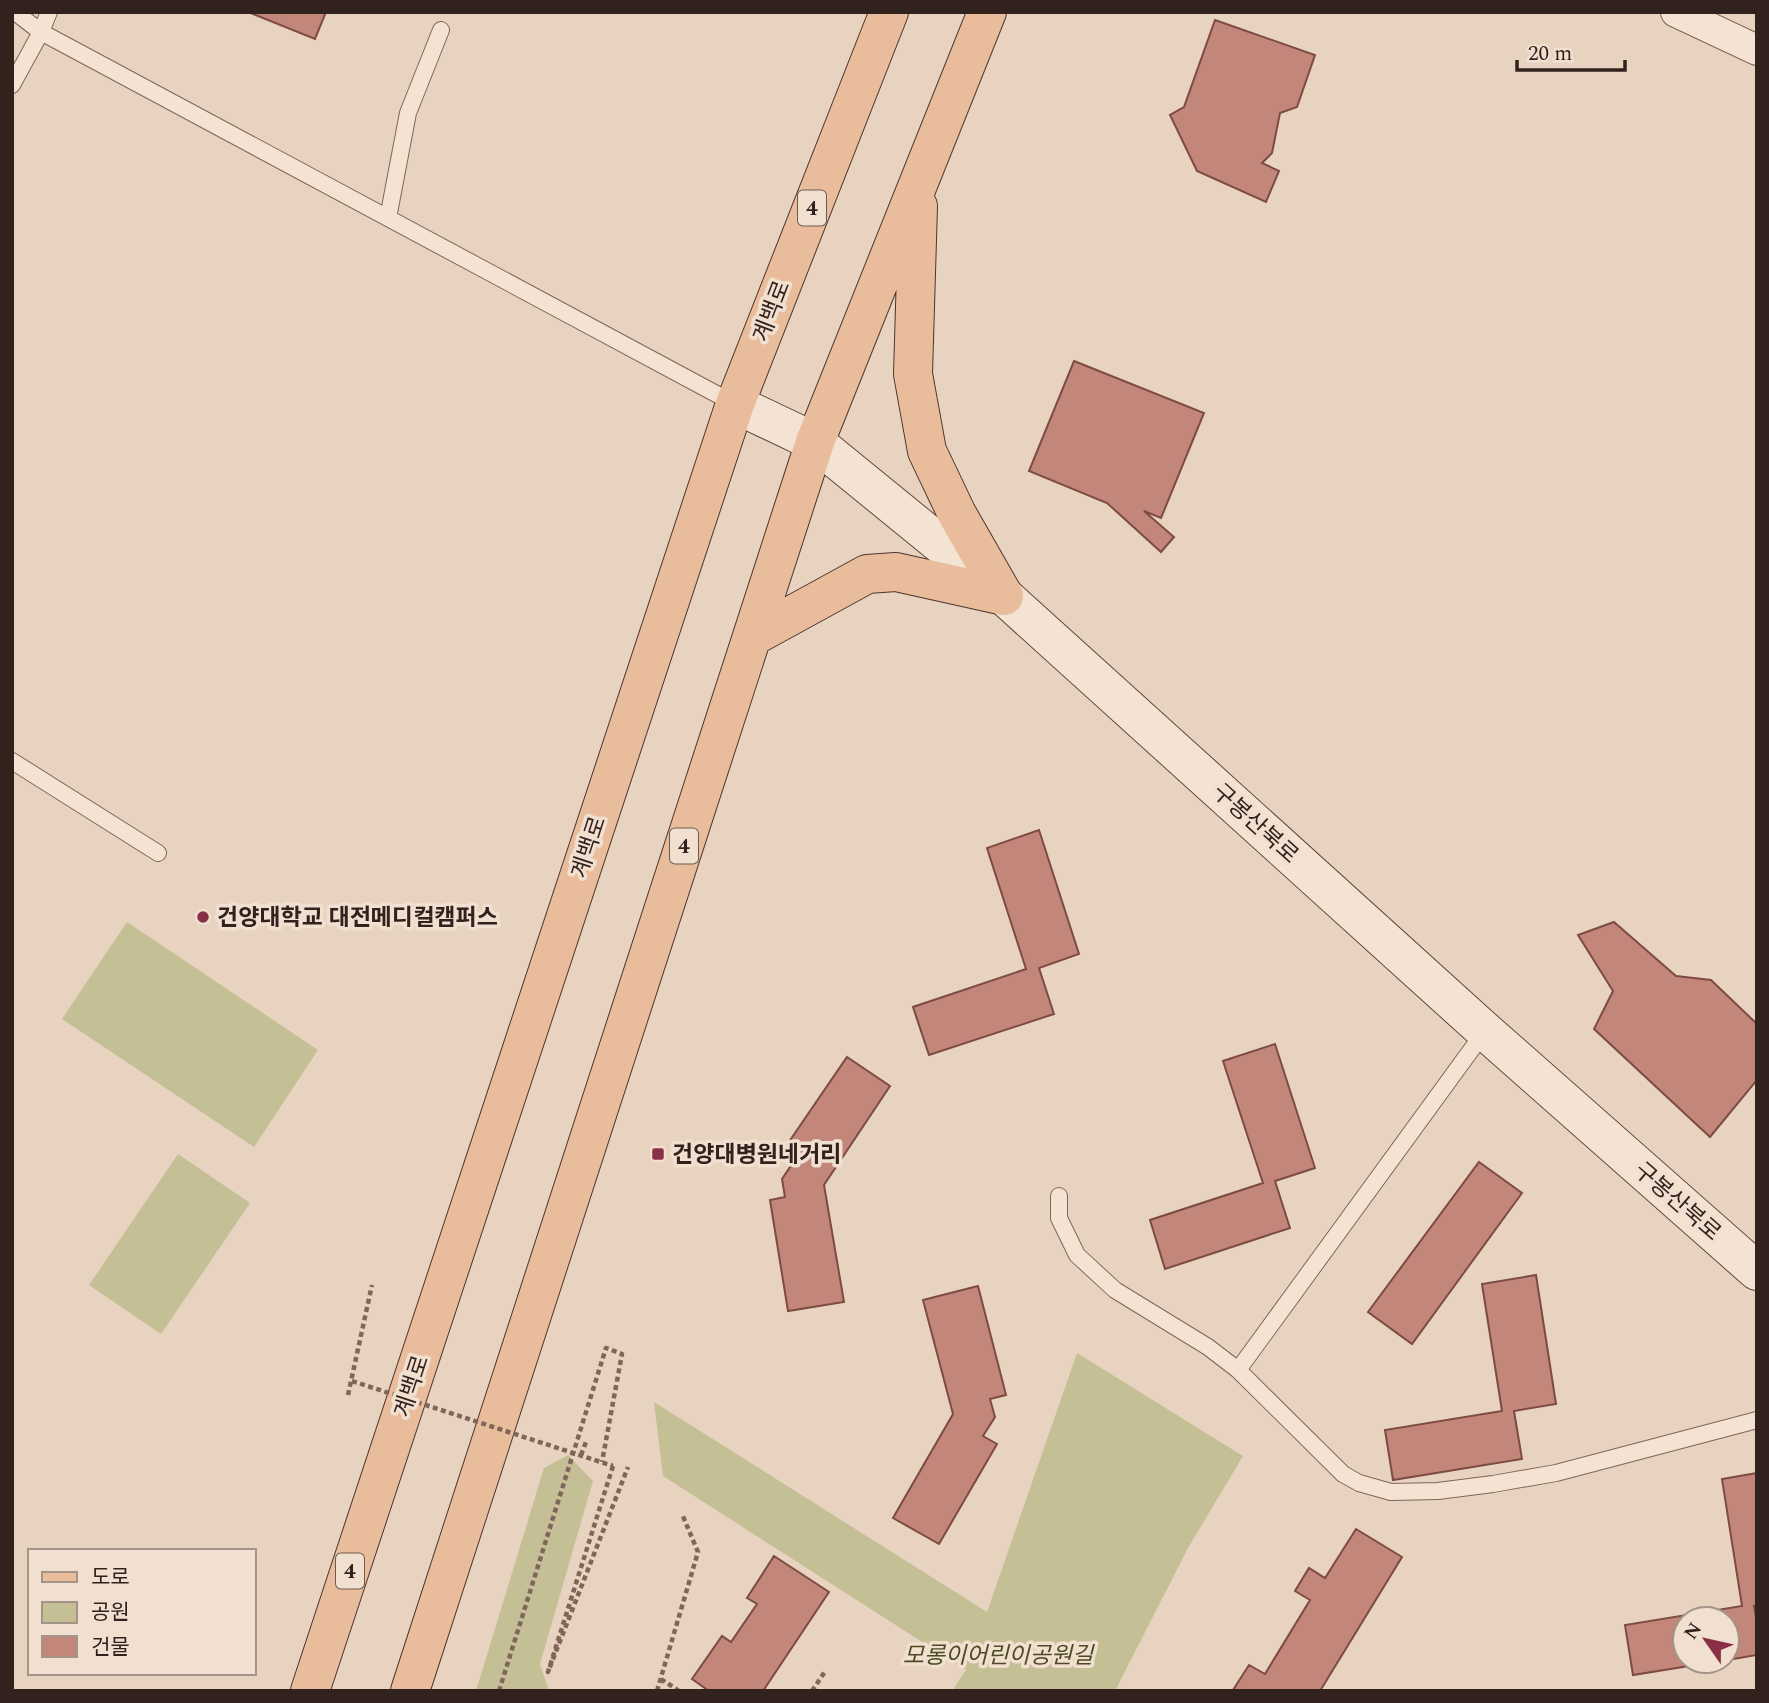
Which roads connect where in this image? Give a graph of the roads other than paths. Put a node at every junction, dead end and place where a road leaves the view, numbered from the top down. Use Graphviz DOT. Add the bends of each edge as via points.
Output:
graph roads {
  1 [pos="15,12"];
  2 [pos="49,12"];
  3 [pos="889,12"];
  4 [pos="987,12"];
  5 [pos="1676,12"];
  6 [pos="441,30"];
  7 [pos="41,32"];
  8 [pos="1757,50"];
  9 [pos="12,85"];
  10 [pos="919,184"];
  11 [pos="388,218"];
  12 [pos="735,404"];
  13 [pos="816,442"];
  14 [pos="1004,596"];
  15 [pos="752,637"];
  16 [pos="12,761"];
  17 [pos="158,853"];
  18 [pos="1485,1031"];
  19 [pos="1059,1196"];
  20 [pos="1757,1271"];
  21 [pos="1238,1370"];
  22 [pos="1757,1420"];
  23 [pos="310,1691"];
  24 [pos="410,1691"];
  1 -- 7 [label="lane"];
  2 -- 7 [label="lane"];
  3 -- 12 [label="main road, 계백로 / 4"];
  4 -- 10 [label="main road, 4"];
  5 -- 8 [label="street"];
  6 -- 11 [label="lane" via="408,113"];
  7 -- 9 [label="lane"];
  7 -- 11 [label="lane"];
  10 -- 13 [label="main road, 4"];
  10 -- 14 [label="main road" via="913,374 927,451"];
  11 -- 12 [label="lane"];
  12 -- 13 [label="main road, 구봉산북로"];
  12 -- 23 [label="main road, 계백로 / 4"];
  13 -- 14 [label="main road, 구봉산북로"];
  13 -- 15 [label="main road, 4"];
  14 -- 15 [label="main road" via="897,572 867,574"];
  14 -- 18 [label="main road, 구봉산북로"];
  15 -- 24 [label="main road, 4"];
  16 -- 17 [label="lane"];
  18 -- 20 [label="main road, 구봉산북로"];
  18 -- 21 [label="lane"];
  19 -- 21 [label="lane" via="1059,1218 1077,1255 1115,1290"];
  21 -- 22 [label="lane" via="1343,1474 1391,1492 1438,1491 1556,1473"];
}
